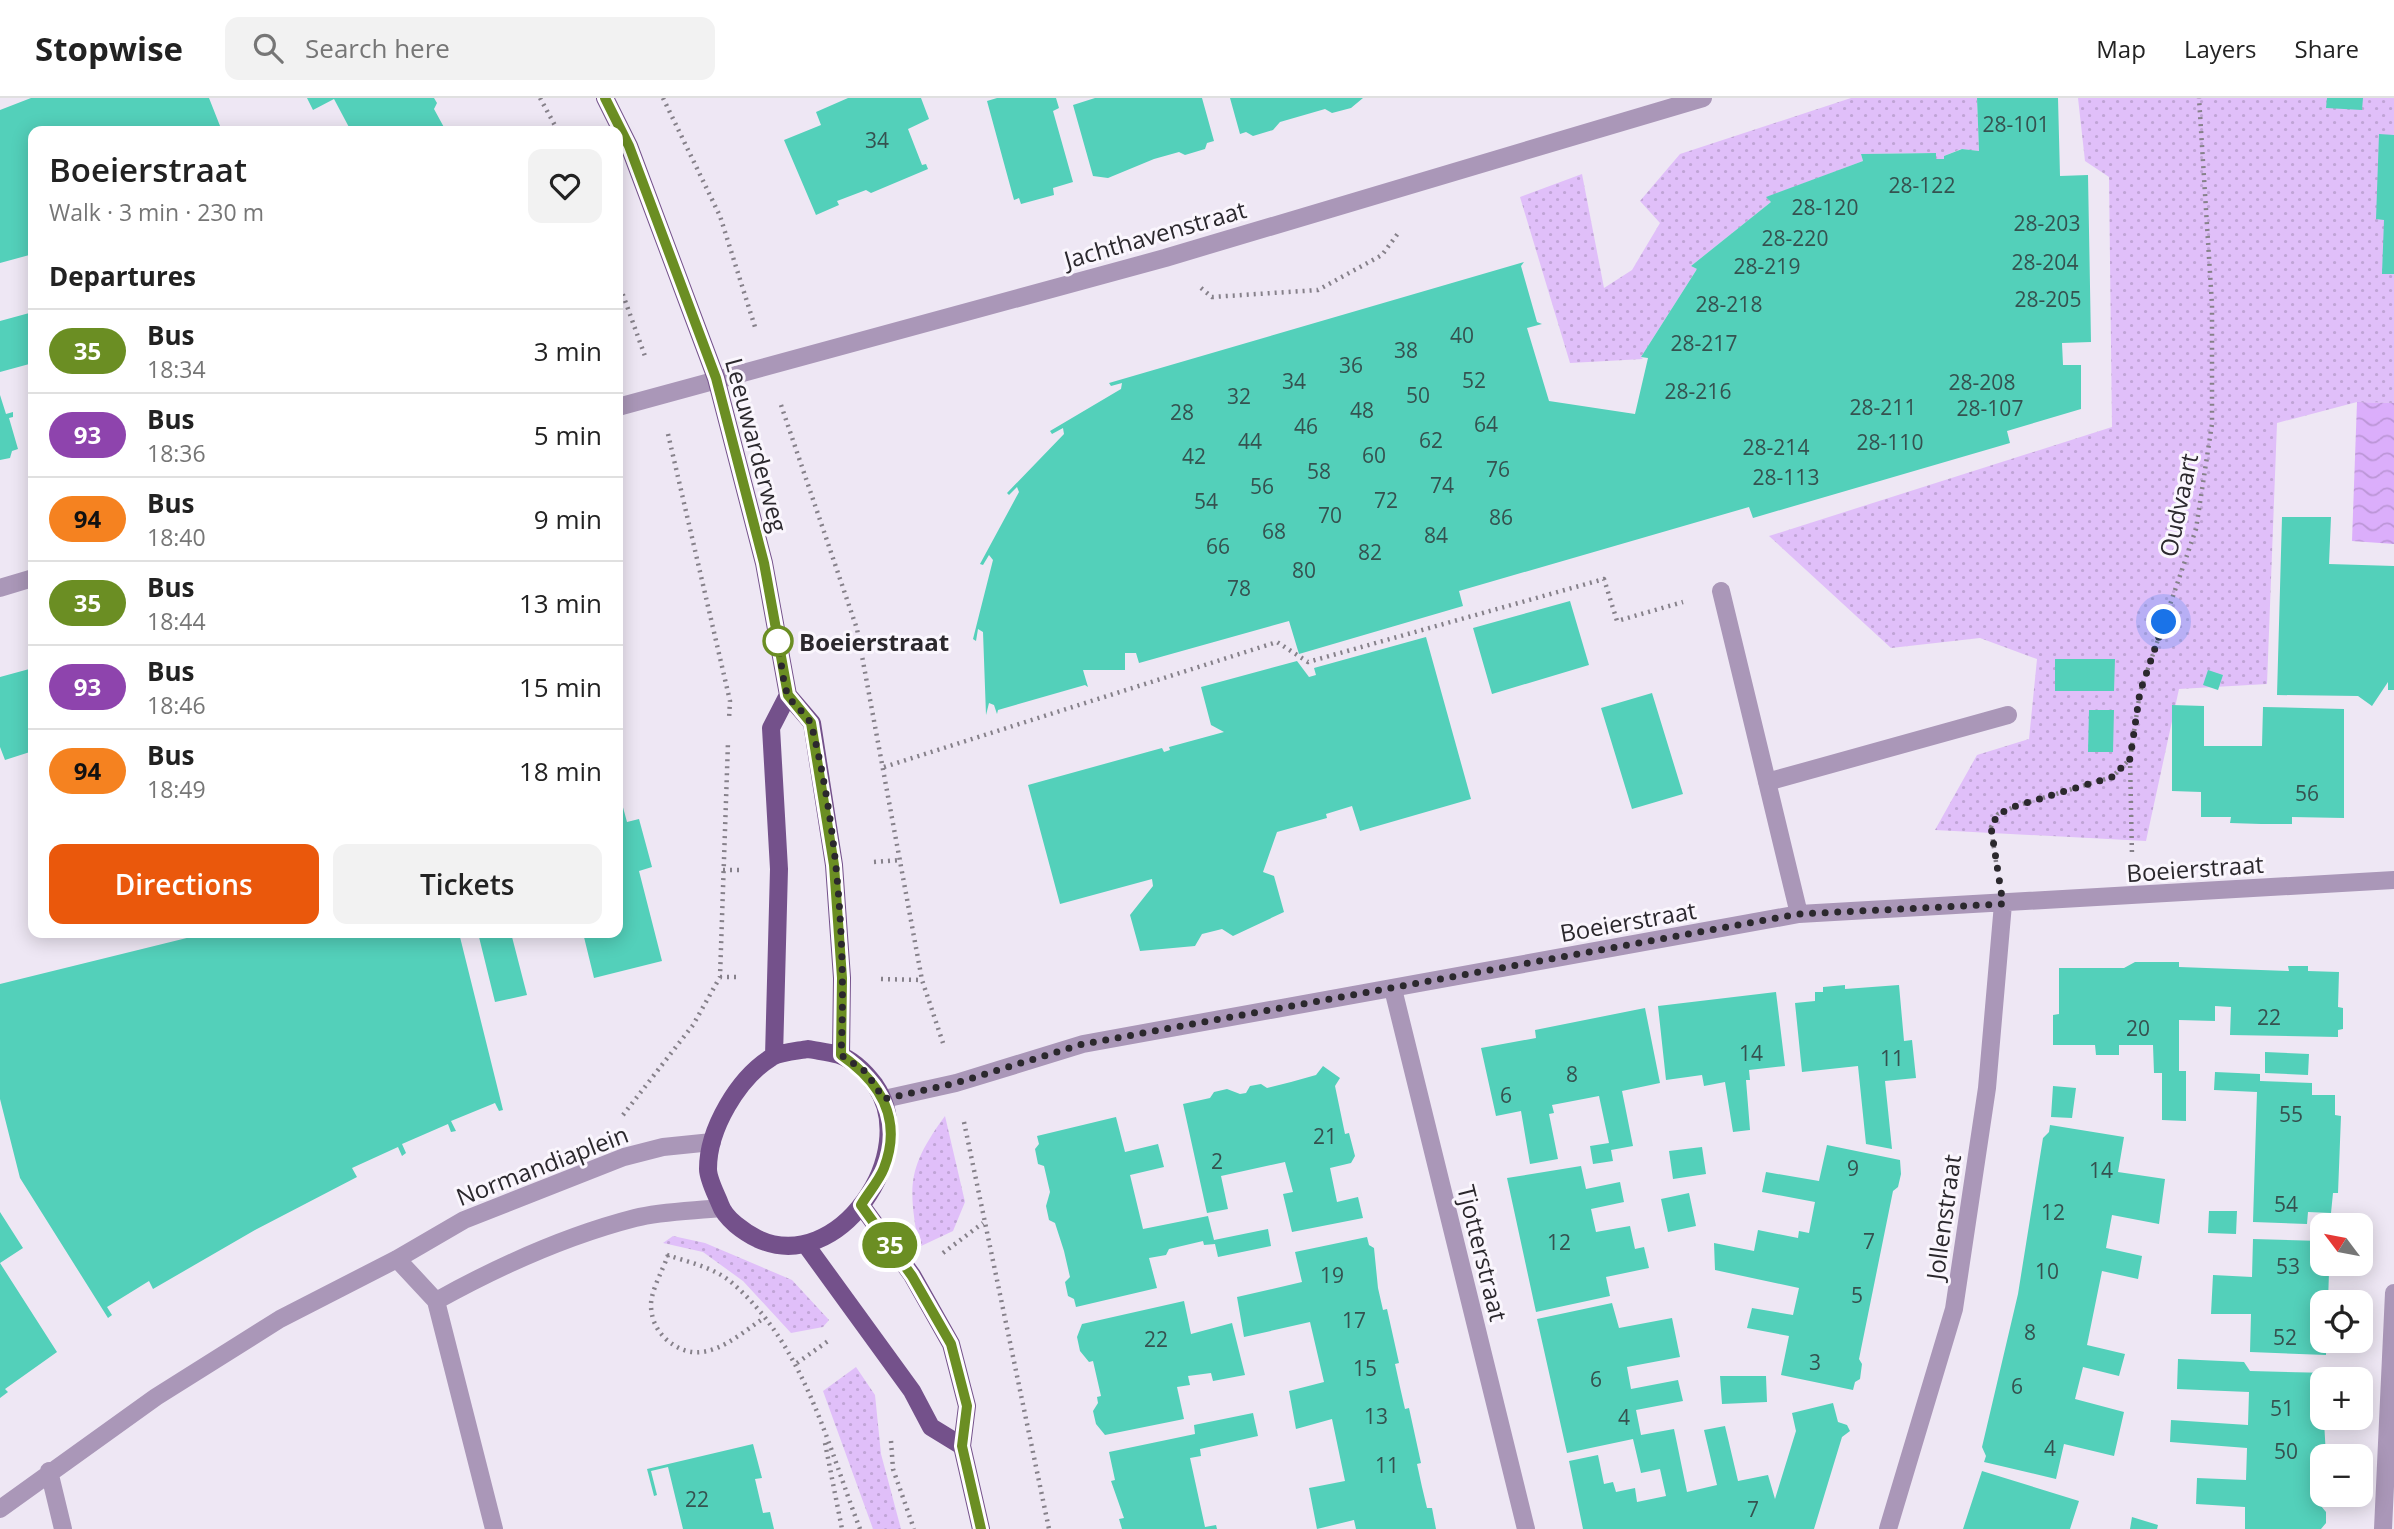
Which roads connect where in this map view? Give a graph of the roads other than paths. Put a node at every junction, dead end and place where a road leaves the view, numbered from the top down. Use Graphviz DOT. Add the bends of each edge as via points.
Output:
graph roads {
  1 [pos="605,98"];
  2 [pos="1703,98"];
  3 [pos="619,126"];
  4 [pos="623,134"];
  5 [pos="716,378"];
  6 [pos="623,406"];
  7 [pos="28,580"];
  8 [pos="0,588"];
  9 [pos="1721,591"];
  10 [pos="788,695"];
  11 [pos="2008,715"];
  12 [pos="1767,782"];
  13 [pos="2394,880"];
  14 [pos="2003,904"];
  15 [pos="1799,914"];
  16 [pos="1393,989"];
  17 [pos="841,1055"];
  18 [pos="774,1056"];
  19 [pos="884,1099"];
  20 [pos="712,1142"];
  21 [pos="861,1205"];
  22 [pos="721,1208"];
  23 [pos="806,1245"];
  24 [pos="397,1259"];
  25 [pos="2394,1293"];
  26 [pos="436,1301"];
  27 [pos="962,1446"];
  28 [pos="49,1471"];
  29 [pos="0,1509"];
  30 [pos="63,1529"];
  31 [pos="494,1529"];
  32 [pos="981,1529"];
  33 [pos="1526,1529"];
  34 [pos="1888,1529"];
  35 [pos="2383,1529"];
  1 -- 3 [label="main road, Leeuwarderweg"];
  2 -- 5 [label="street, Jachthavenstraat" via="1165,258"];
  4 -- 5 [label="main road, Leeuwarderweg"];
  5 -- 6 [label="street, Jachthavenstraat"];
  5 -- 10 [label="main road, Leeuwarderweg" via="764,563"];
  7 -- 8 [label="street"];
  9 -- 12 [label="street"];
  10 -- 17 [label="main road, Leeuwarderweg" via="811,723 825,796 842,978"];
  10 -- 18 [label="main road" via="771,728 779,869"];
  11 -- 12 [label="street"];
  12 -- 15 [label="street"];
  13 -- 14 [label="street, Boeierstraat"];
  14 -- 15 [label="street, Boeierstraat"];
  14 -- 34 [label="street, Jollenstraat" via="1987,1088 1954,1309"];
  15 -- 16 [label="street, Boeierstraat"];
  16 -- 19 [label="street, Boeierstraat" via="1083,1044 956,1083"];
  16 -- 33 [label="street, Tjotterstraat"];
  17 -- 18 [label="main road" via="808,1049"];
  17 -- 19 [label="main road" via="866,1072"];
  18 -- 20 [label="main road" via="750,1076 728,1106"];
  19 -- 21 [label="main road" via="891,1135 884,1168"];
  20 -- 22 [label="main road" via="708,1171"];
  20 -- 24 [label="street, Normandiaplein" via="624,1157 464,1220"];
  21 -- 23 [label="main road" via="836,1229"];
  21 -- 27 [label="main road" via="912,1276 951,1344 967,1406"];
  22 -- 23 [label="main road" via="744,1232 774,1246"];
  22 -- 26 [label="street" via="637,1218 551,1245"];
  23 -- 27 [label="main road" via="912,1391 931,1427"];
  24 -- 26 [label="street"];
  24 -- 28 [label="street, Normandiaplein" via="280,1319"];
  25 -- 35 [label="street"];
  26 -- 31 [label="street"];
  27 -- 32 [label="main road"];
  28 -- 29 [label="street, Normandiaplein"];
  28 -- 30 [label="street"];
}
